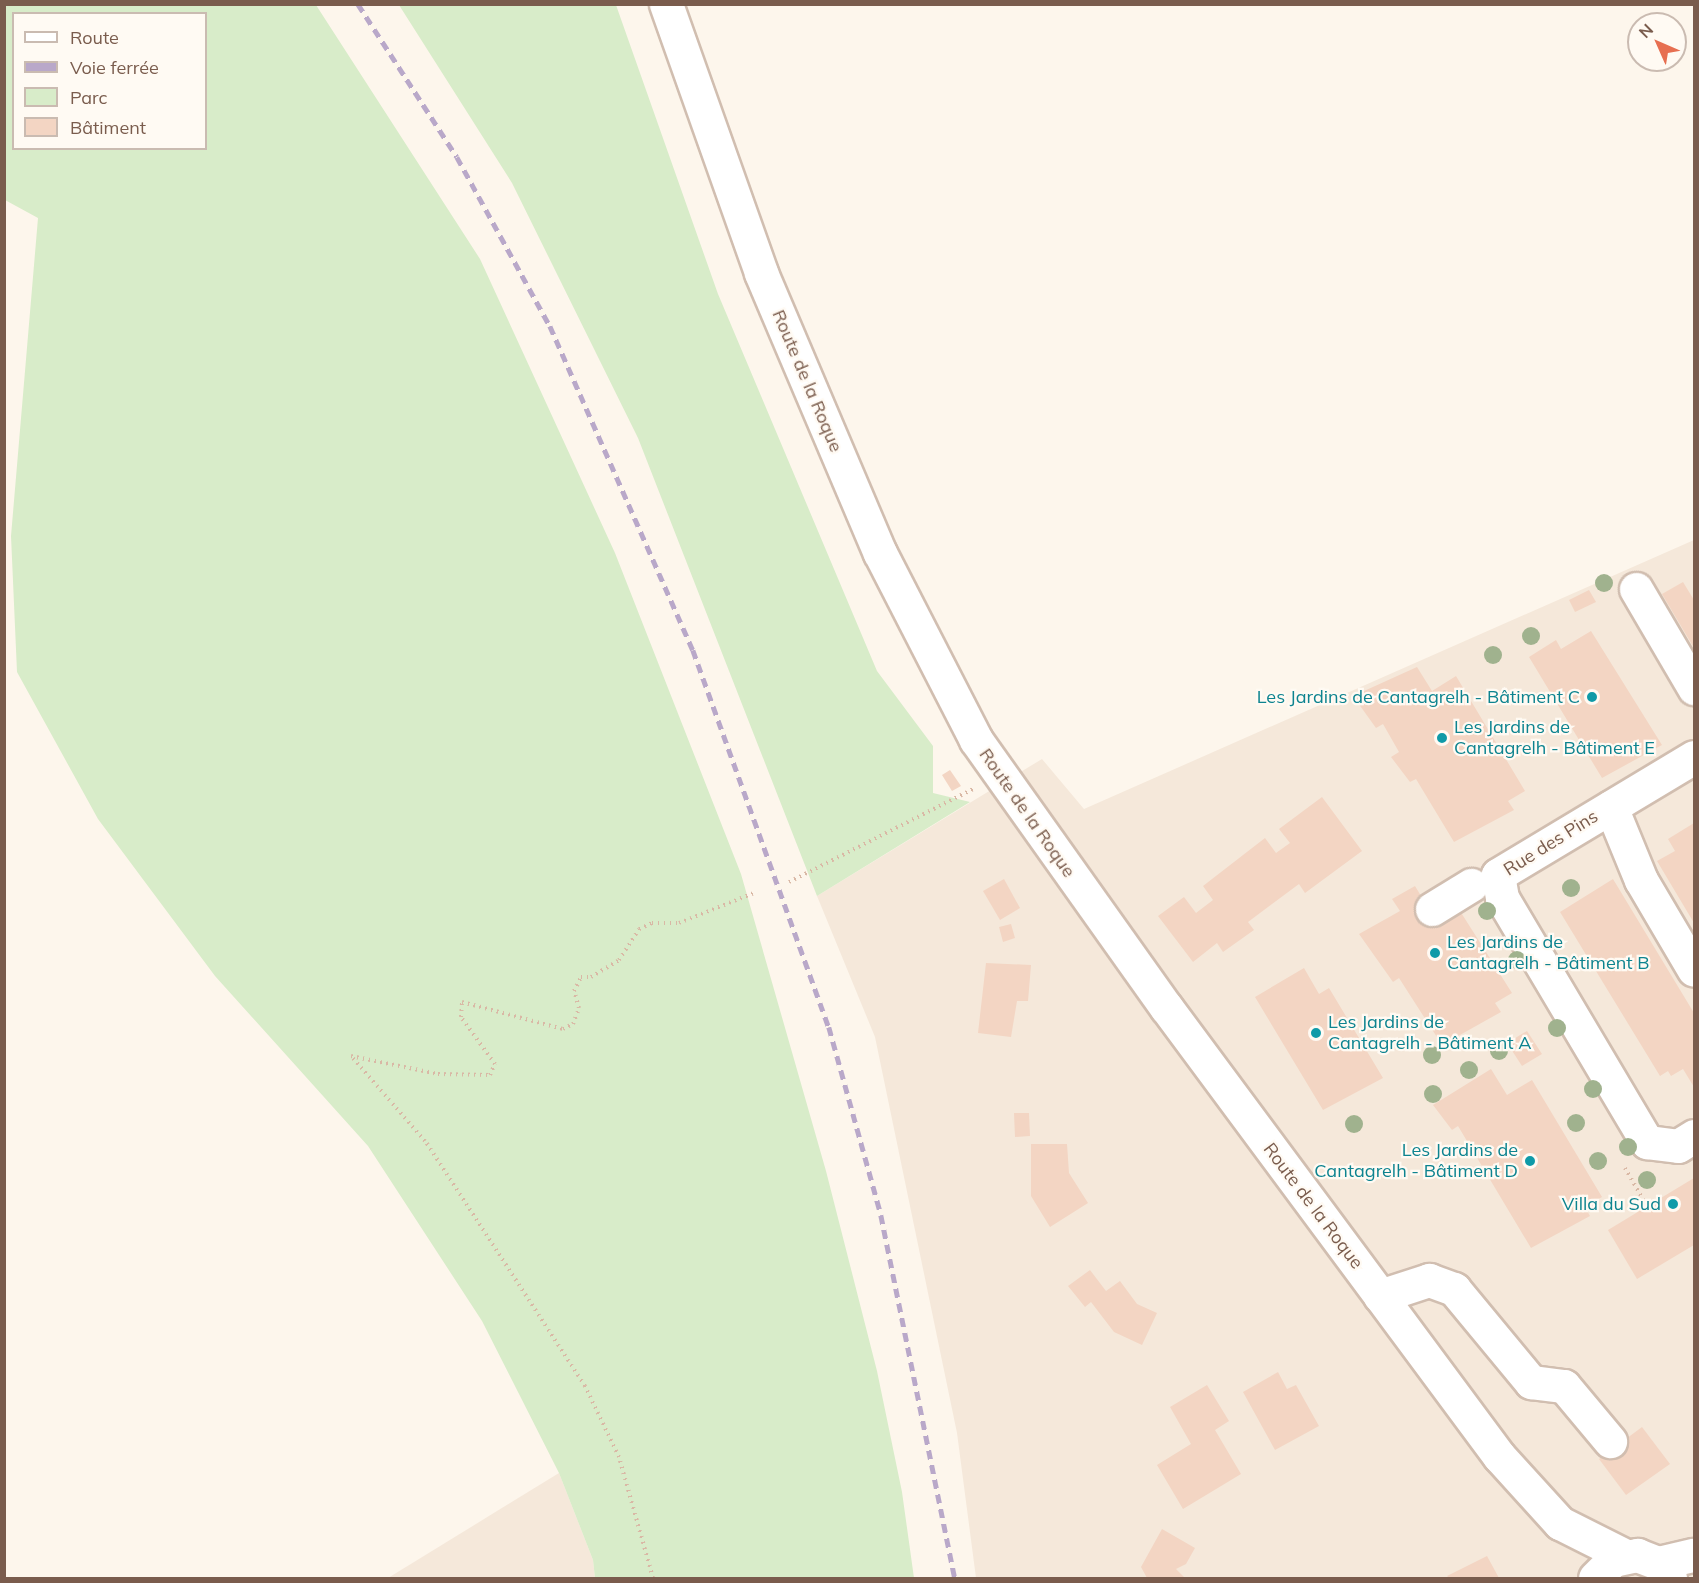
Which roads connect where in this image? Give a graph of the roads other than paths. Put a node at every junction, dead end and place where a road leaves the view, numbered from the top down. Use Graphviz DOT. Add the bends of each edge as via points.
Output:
graph roads {
  1 [pos="666,4"];
  2 [pos="1636,589"];
  3 [pos="1695,688"];
  4 [pos="1695,757"];
  5 [pos="1611,807"];
  6 [pos="1471,885"];
  7 [pos="1432,909"];
  8 [pos="1695,970"];
  9 [pos="1695,1136"];
  10 [pos="1380,1296"];
  11 [pos="1610,1441"];
  12 [pos="1560,1523"];
  13 [pos="1695,1555"];
  14 [pos="1626,1556"];
  15 [pos="1664,1571"];
  16 [pos="1695,1573"];
  17 [pos="1595,1578"];
  18 [pos="1689,1578"];
  1 -- 10 [label="street, Route de la Roque" via="761,273 880,554 976,740"];
  2 -- 3 [label="street"];
  4 -- 5 [label="street, Rue des Pins"];
  5 -- 8 [label="street" via="1641,880"];
  5 -- 9 [label="street, Rue des Pins" via="1498,875 1502,898 1647,1142 1678,1146"];
  6 -- 7 [label="street"];
  10 -- 11 [label="street" via="1429,1280 1454,1290 1531,1382 1564,1386"];
  10 -- 12 [label="street, Route de la Roque" via="1499,1456"];
  12 -- 14 [label="street, Route de la Roque"];
  12 -- 17 [label="street, Route de la Roque"];
  13 -- 15 [label="street"];
  14 -- 15 [label="street, Route de la Roque"];
  14 -- 17 [label="street" via="1608,1564"];
  16 -- 18 [label="street"];
}
